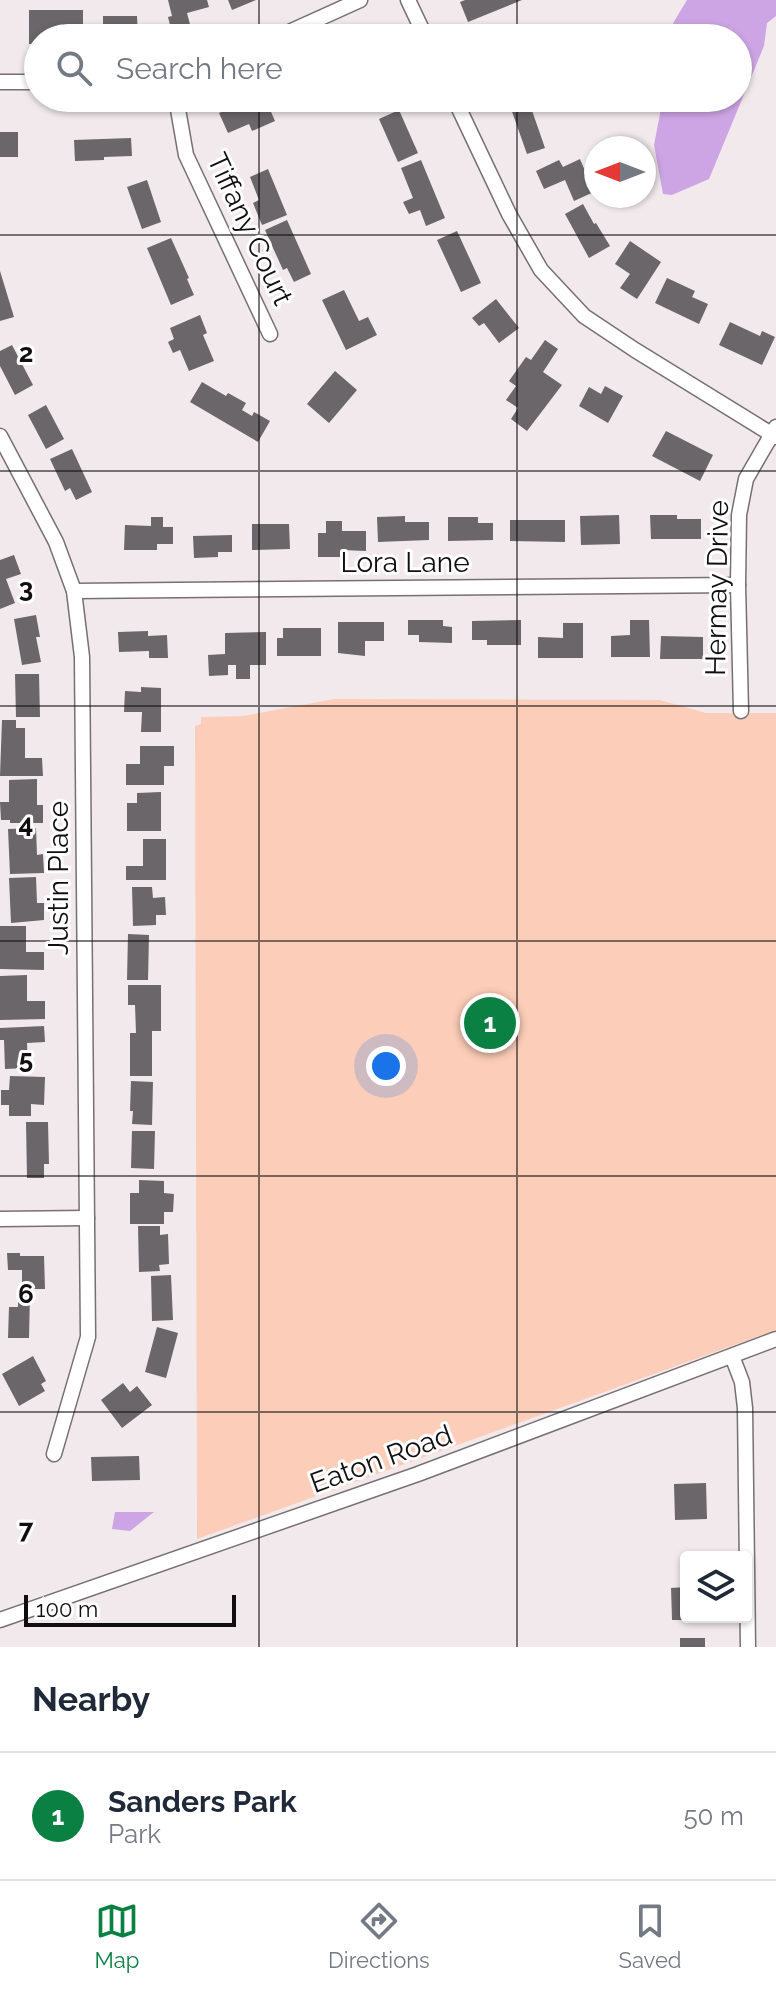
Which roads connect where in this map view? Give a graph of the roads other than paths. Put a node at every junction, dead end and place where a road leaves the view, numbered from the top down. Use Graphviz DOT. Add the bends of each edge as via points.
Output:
graph roads {
  1 [pos="360,0"];
  2 [pos="408,0"];
  3 [pos="307,24"];
  4 [pos="419,24"];
  5 [pos="0,82"];
  6 [pos="24,82"];
  7 [pos="178,112"];
  8 [pos="461,112"];
  9 [pos="270,334"];
  10 [pos="774,433"];
  11 [pos="0,436"];
  12 [pos="738,585"];
  13 [pos="74,591"];
  14 [pos="741,711"];
  15 [pos="87,1218"];
  16 [pos="0,1219"];
  17 [pos="776,1339"];
  18 [pos="732,1356"];
  19 [pos="54,1454"];
  20 [pos="0,1620"];
  21 [pos="748,1647"];
  1 -- 3 [label="street"];
  2 -- 4 [label="street"];
  5 -- 6 [label="street"];
  7 -- 9 [label="street, Tiffany Court" via="186,155"];
  8 -- 10 [label="street" via="541,270 584,316"];
  10 -- 12 [label="street, Hermay Drive" via="746,479 739,515"];
  11 -- 13 [label="street, Justin Place" via="56,542"];
  12 -- 13 [label="street, Lora Lane"];
  12 -- 14 [label="street, Hermay Drive"];
  13 -- 15 [label="street, Justin Place" via="82,657"];
  15 -- 16 [label="street"];
  15 -- 19 [label="street, Justin Place" via="88,1337"];
  17 -- 18 [label="street, Eaton Road"];
  18 -- 20 [label="street, Eaton Road" via="418,1474"];
  18 -- 21 [label="street" via="745,1408"];
}
